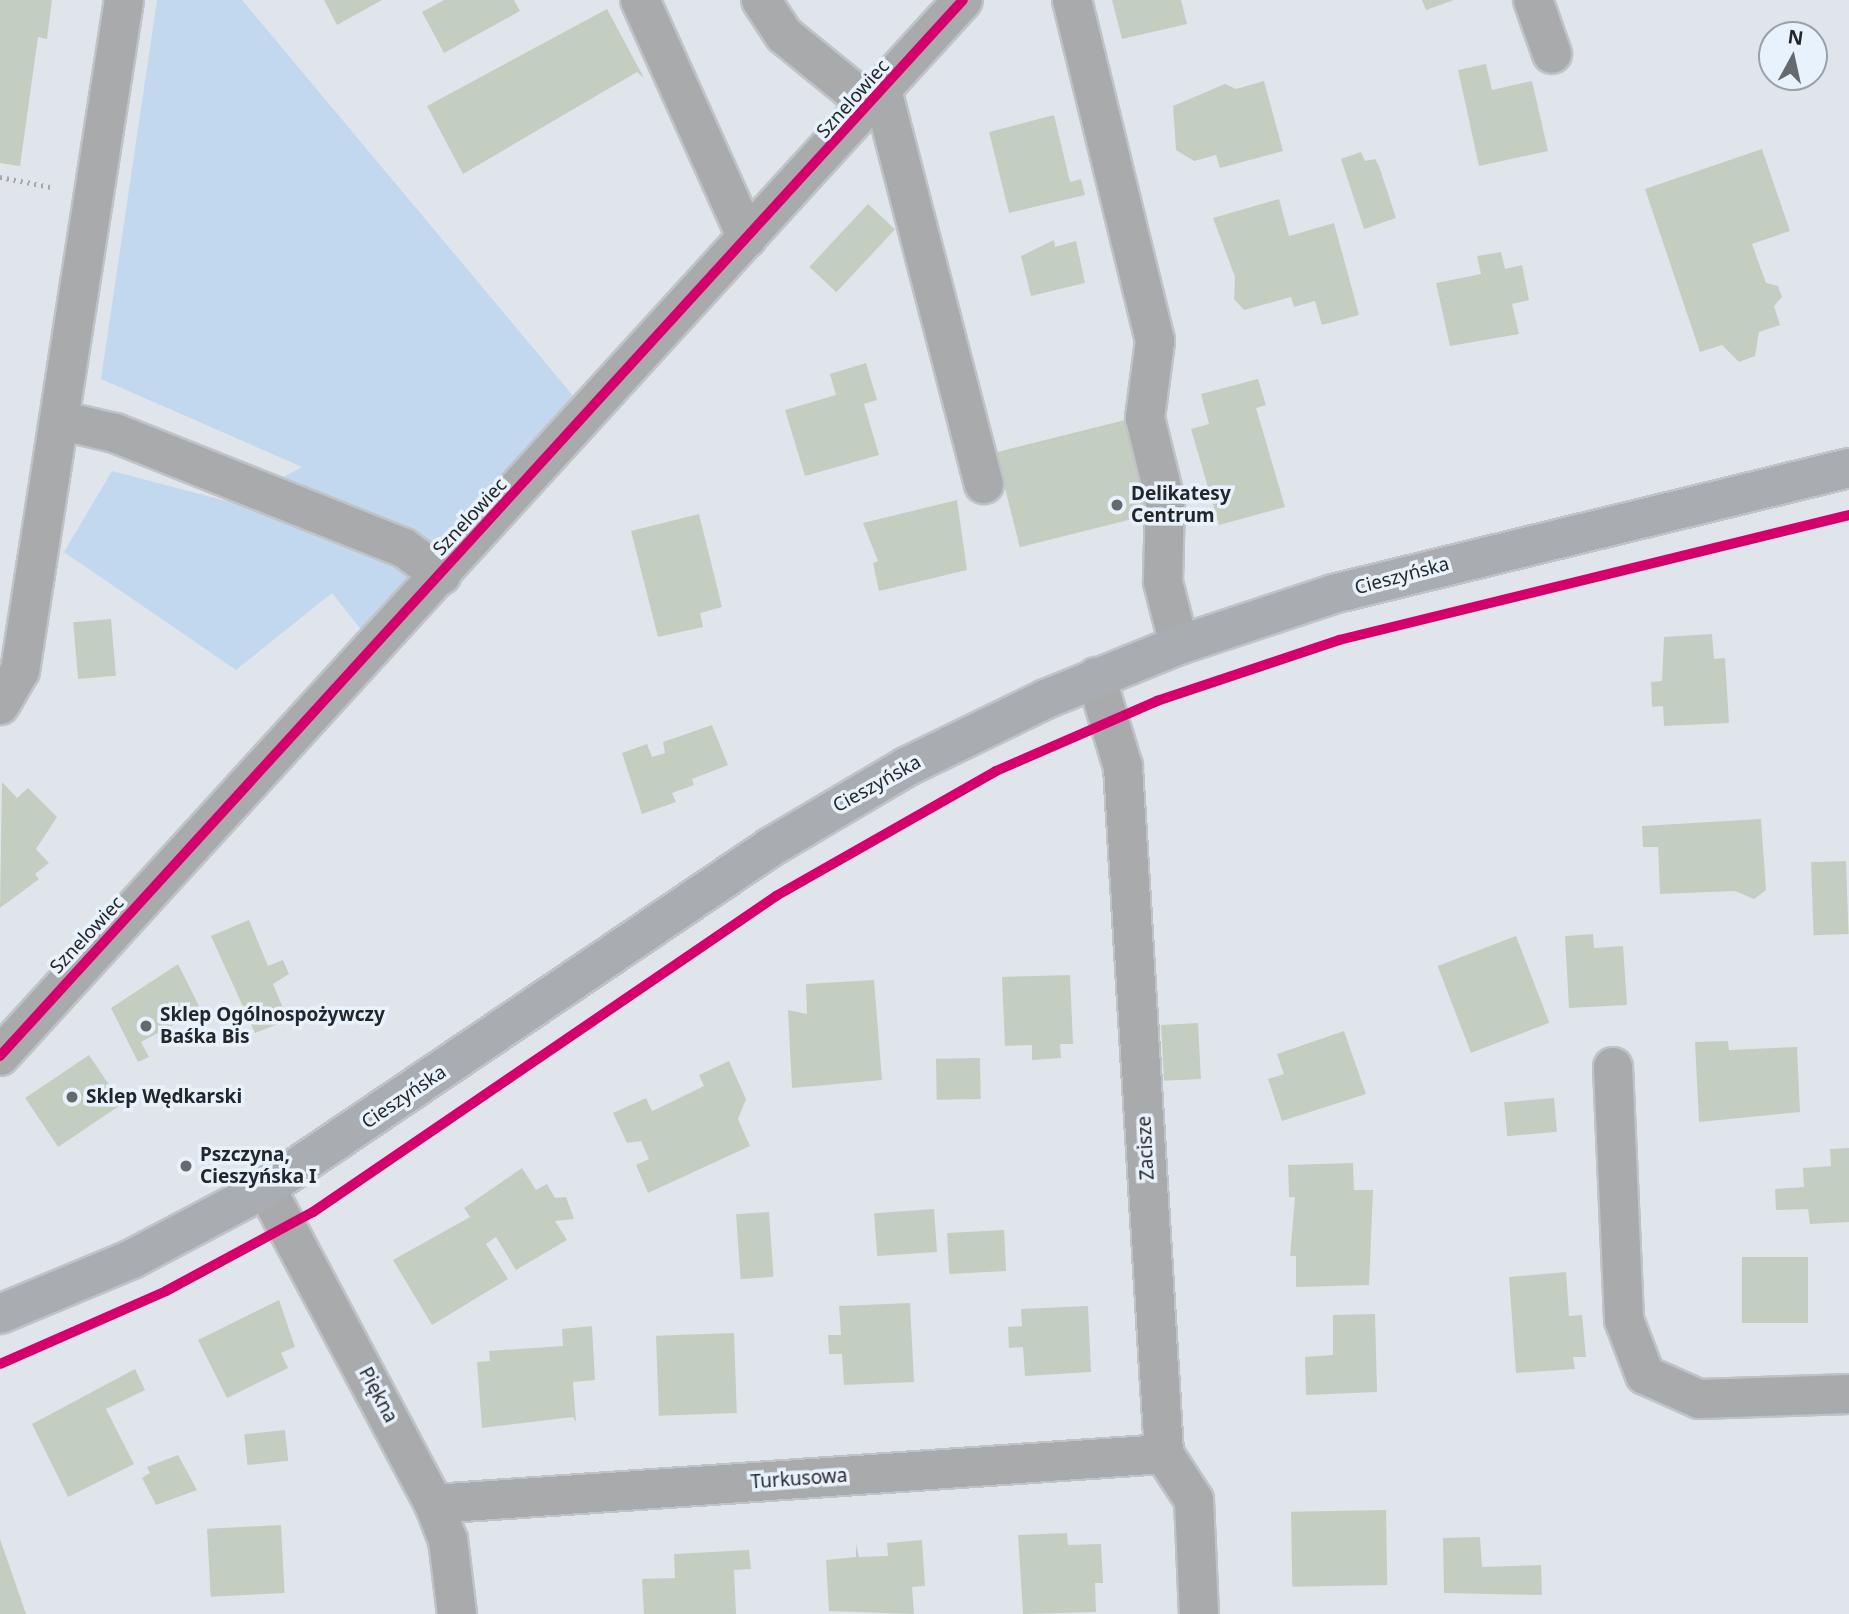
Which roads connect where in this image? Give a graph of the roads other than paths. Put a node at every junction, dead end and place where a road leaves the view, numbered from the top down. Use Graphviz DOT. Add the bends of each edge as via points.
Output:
graph roads {
  1 [pos="124,0"];
  2 [pos="640,0"];
  3 [pos="761,0"];
  4 [pos="963,0"];
  5 [pos="1072,0"];
  6 [pos="1533,0"];
  7 [pos="1552,54"];
  8 [pos="877,100"];
  9 [pos="747,238"];
  10 [pos="63,421"];
  11 [pos="1849,468"];
  12 [pos="984,484"];
  13 [pos="441,575"];
  14 [pos="1179,645"];
  15 [pos="1096,677"];
  16 [pos="0,705"];
  17 [pos="0,1056"];
  18 [pos="1612,1067"];
  19 [pos="266,1188"];
  20 [pos="0,1313"];
  21 [pos="1849,1394"];
  22 [pos="1164,1454"];
  23 [pos="433,1504"];
  24 [pos="457,1614"];
  25 [pos="1199,1614"];
  1 -- 10 [label="street"];
  2 -- 9 [label="street"];
  3 -- 8 [label="street" via="784,35"];
  4 -- 8 [label="street, Sznelowiec"];
  5 -- 14 [label="street" via="1154,341 1145,418 1165,500 1163,582"];
  6 -- 7 [label="street"];
  8 -- 9 [label="street, Sznelowiec"];
  8 -- 12 [label="street"];
  9 -- 13 [label="street, Sznelowiec"];
  10 -- 13 [label="street" via="115,433 404,548"];
  10 -- 16 [label="street" via="20,671"];
  11 -- 14 [label="main road, Cieszyńska" via="1425,569"];
  13 -- 17 [label="street, Sznelowiec"];
  14 -- 15 [label="main road, Cieszyńska"];
  15 -- 19 [label="main road, Cieszyńska" via="837,806"];
  15 -- 22 [label="street, Zacisze" via="1123,767"];
  18 -- 21 [label="street" via="1624,1320 1645,1375 1671,1392 1699,1399"];
  19 -- 20 [label="main road, Cieszyńska" via="123,1263"];
  19 -- 23 [label="street, Piękna"];
  22 -- 23 [label="street, Turkusowa"];
  22 -- 25 [label="street, Zacisze" via="1194,1500"];
  23 -- 24 [label="street, Piękna" via="448,1540"];
}
